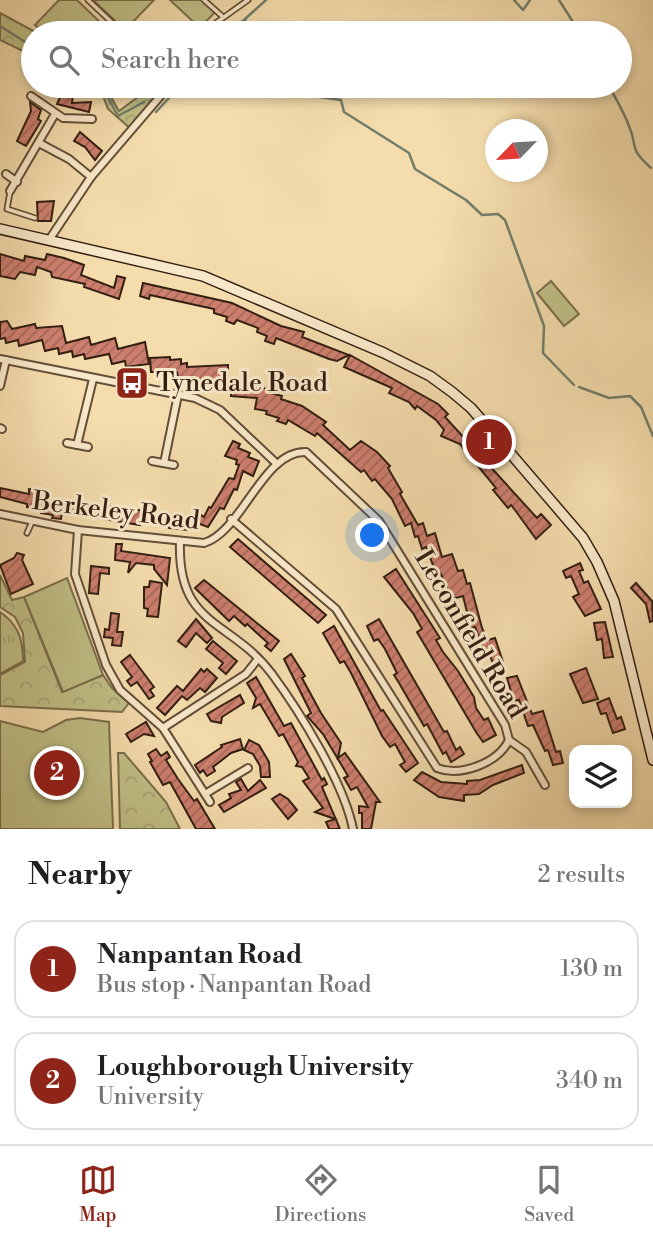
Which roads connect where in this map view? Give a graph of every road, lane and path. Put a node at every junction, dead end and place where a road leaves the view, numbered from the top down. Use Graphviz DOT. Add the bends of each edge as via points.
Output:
graph roads {
  1 [pos="88,0"];
  2 [pos="204,0"];
  3 [pos="248,0"];
  4 [pos="222,16"];
  5 [pos="110,21"];
  6 [pos="218,21"];
  7 [pos="34,98"];
  8 [pos="159,98"];
  9 [pos="55,114"];
  10 [pos="92,119"];
  11 [pos="39,143"];
  12 [pos="6,174"];
  13 [pos="91,177"];
  14 [pos="17,182"];
  15 [pos="10,191"];
  16 [pos="34,218"];
  17 [pos="0,229"];
  18 [pos="49,240"];
  19 [pos="3,359"];
  20 [pos="93,379"];
  21 [pos="0,386"];
  22 [pos="178,395"];
  23 [pos="67,443"];
  24 [pos="77,445"];
  25 [pos="88,447"];
  26 [pos="152,461"];
  27 [pos="164,463"];
  28 [pos="277,464"];
  29 [pos="174,465"];
  30 [pos="0,514"];
  31 [pos="231,519"];
  32 [pos="32,522"];
  33 [pos="78,530"];
  34 [pos="27,533"];
  35 [pos="180,541"];
  36 [pos="257,660"];
  37 [pos="163,728"];
  38 [pos="509,740"];
  39 [pos="653,760"];
  40 [pos="248,768"];
  41 [pos="227,770"];
  42 [pos="232,778"];
  43 [pos="535,784"];
  44 [pos="205,794"];
  45 [pos="210,802"];
  46 [pos="353,829"];
  1 -- 5 [label="lane"];
  2 -- 4 [label="lane"];
  3 -- 4 [label="lane"];
  4 -- 6 [label="lane"];
  7 -- 9 [label="street"];
  8 -- 13 [label="street"];
  9 -- 10 [label="street" via="69,120"];
  9 -- 11 [label="street"];
  11 -- 13 [label="street"];
  11 -- 14 [label="street"];
  12 -- 14 [label="street"];
  13 -- 18 [label="street"];
  14 -- 15 [label="street"];
  15 -- 16 [label="lane" via="7,209"];
  17 -- 18 [label="street"];
  18 -- 39 [label="street" via="203,276 396,358 430,376 471,408 570,523 597,562 614,601"];
  19 -- 20 [label="street"];
  19 -- 21 [label="street"];
  20 -- 22 [label="street"];
  20 -- 24 [label="street"];
  22 -- 27 [label="street"];
  22 -- 28 [label="street" via="220,410"];
  23 -- 24 [label="street"];
  24 -- 25 [label="street"];
  26 -- 27 [label="street"];
  27 -- 29 [label="street"];
  28 -- 31 [label="street, Berkeley Road"];
  28 -- 38 [label="street, Leconfield Road" via="291,453 306,452 369,508 498,713"];
  30 -- 32 [label="street, Berkeley Road"];
  31 -- 35 [label="street, Berkeley Road" via="211,541"];
  31 -- 38 [label="street" via="341,615 437,768 452,772 492,760"];
  32 -- 33 [label="street, Berkeley Road"];
  32 -- 34 [label="lane"];
  33 -- 35 [label="street, Berkeley Road"];
  33 -- 37 [label="street" via="75,574 106,666 120,690"];
  35 -- 36 [label="street" via="181,579 191,600"];
  36 -- 37 [label="street" via="246,674"];
  36 -- 46 [label="street" via="270,672 338,784 350,808"];
  37 -- 44 [label="street"];
  38 -- 43 [label="street, Leconfield Road" via="526,752 544,782"];
  40 -- 42 [label="street"];
  41 -- 42 [label="street"];
  42 -- 44 [label="street"];
  44 -- 45 [label="street"];
}
